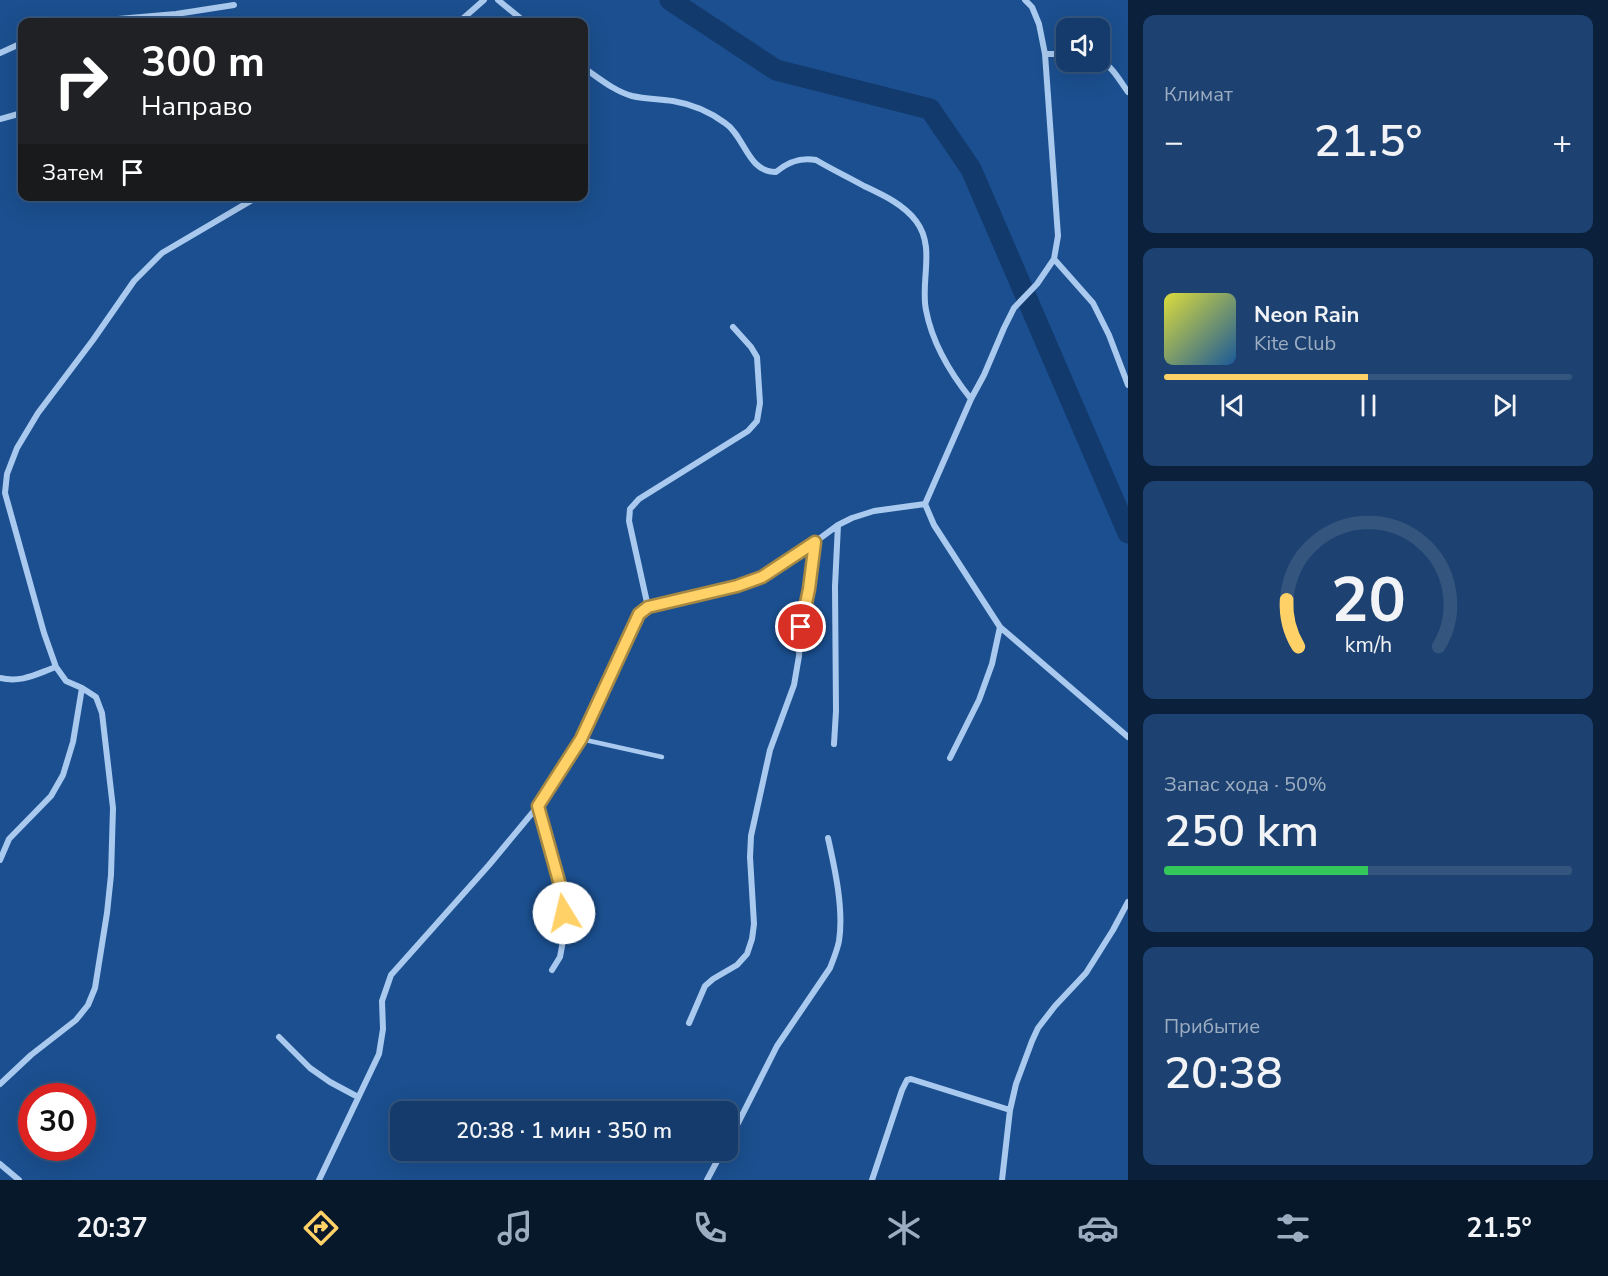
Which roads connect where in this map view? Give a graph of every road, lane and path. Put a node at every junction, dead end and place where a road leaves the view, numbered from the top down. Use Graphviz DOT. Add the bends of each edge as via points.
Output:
graph roads {
  1 [pos="484,0"];
  2 [pos="498,0"];
  3 [pos="1025,0"];
  4 [pos="234,5"];
  5 [pos="129,18"];
  6 [pos="464,18"];
  7 [pos="520,18"];
  8 [pos="18,45"];
  9 [pos="0,53"];
  10 [pos="1045,54"];
  11 [pos="1056,54"];
  12 [pos="1110,69"];
  13 [pos="588,71"];
  14 [pos="1128,92"];
  15 [pos="18,114"];
  16 [pos="0,119"];
  17 [pos="250,201"];
  18 [pos="1053,260"];
  19 [pos="733,327"];
  20 [pos="1128,386"];
  21 [pos="971,399"];
  22 [pos="926,504"];
  23 [pos="838,525"];
  24 [pos="815,542"];
  25 [pos="648,607"];
  26 [pos="1000,627"];
  27 [pos="56,667"];
  28 [pos="0,678"];
  29 [pos="82,688"];
  30 [pos="1128,737"];
  31 [pos="581,739"];
  32 [pos="834,744"];
  33 [pos="662,757"];
  34 [pos="950,758"];
  35 [pos="538,806"];
  36 [pos="828,838"];
  37 [pos="0,860"];
  38 [pos="1128,902"];
  39 [pos="552,970"];
  40 [pos="689,1023"];
  41 [pos="279,1037"];
  42 [pos="0,1084"];
  43 [pos="358,1097"];
  44 [pos="1010,1110"];
  45 [pos="738,1123"];
  46 [pos="717,1161"];
  47 [pos="0,1164"];
  48 [pos="20,1180"];
  49 [pos="319,1180"];
  50 [pos="707,1180"];
  51 [pos="872,1180"];
  52 [pos="1002,1180"];
  1 -- 6 [label="street"];
  2 -- 7 [label="street"];
  3 -- 10 [label="street" via="1039,24"];
  4 -- 5 [label="street"];
  8 -- 9 [label="street"];
  10 -- 11 [label="street"];
  10 -- 18 [label="street" via="1058,236"];
  12 -- 14 [label="street"];
  13 -- 21 [label="street" via="620,92 687,105 723,122 738,136 751,160 764,169 776,172 796,160 816,160 906,210 924,234 926,309 934,337 958,384"];
  15 -- 16 [label="street"];
  17 -- 27 [label="street" via="162,253 134,281 17,448 5,493"];
  18 -- 20 [label="street" via="1093,303"];
  18 -- 21 [label="street" via="1014,308"];
  19 -- 25 [label="street" via="757,357 757,421 748,431 639,499 630,509"];
  21 -- 22 [label="street"];
  22 -- 23 [label="street" via="874,511"];
  22 -- 26 [label="street" via="934,525"];
  23 -- 24 [label="street"];
  23 -- 32 [label="street"];
  24 -- 25 [label="street" via="762,577"];
  24 -- 40 [label="street" via="794,685 770,750 751,836 752,939 737,966 705,986"];
  25 -- 31 [label="street" via="639,614"];
  26 -- 30 [label="street"];
  26 -- 34 [label="street" via="979,700"];
  27 -- 28 [label="street" via="20,680"];
  27 -- 29 [label="street" via="66,681"];
  29 -- 37 [label="street" via="63,775 51,796 9,839"];
  29 -- 42 [label="street" via="96,697 102,713 113,808 111,875 95,988 76,1020"];
  31 -- 33 [label="lane"];
  31 -- 35 [label="street"];
  35 -- 39 [label="street" via="564,913 560,957"];
  35 -- 43 [label="street" via="391,975 382,1001 379,1054"];
  36 -- 45 [label="street" via="840,923 835,955 777,1046"];
  38 -- 44 [label="street" via="1086,973 1038,1028"];
  41 -- 43 [label="street" via="310,1068"];
  43 -- 49 [label="street"];
  44 -- 51 [label="street" via="907,1080"];
  44 -- 52 [label="street"];
  46 -- 50 [label="street"];
  47 -- 48 [label="street"];
}
